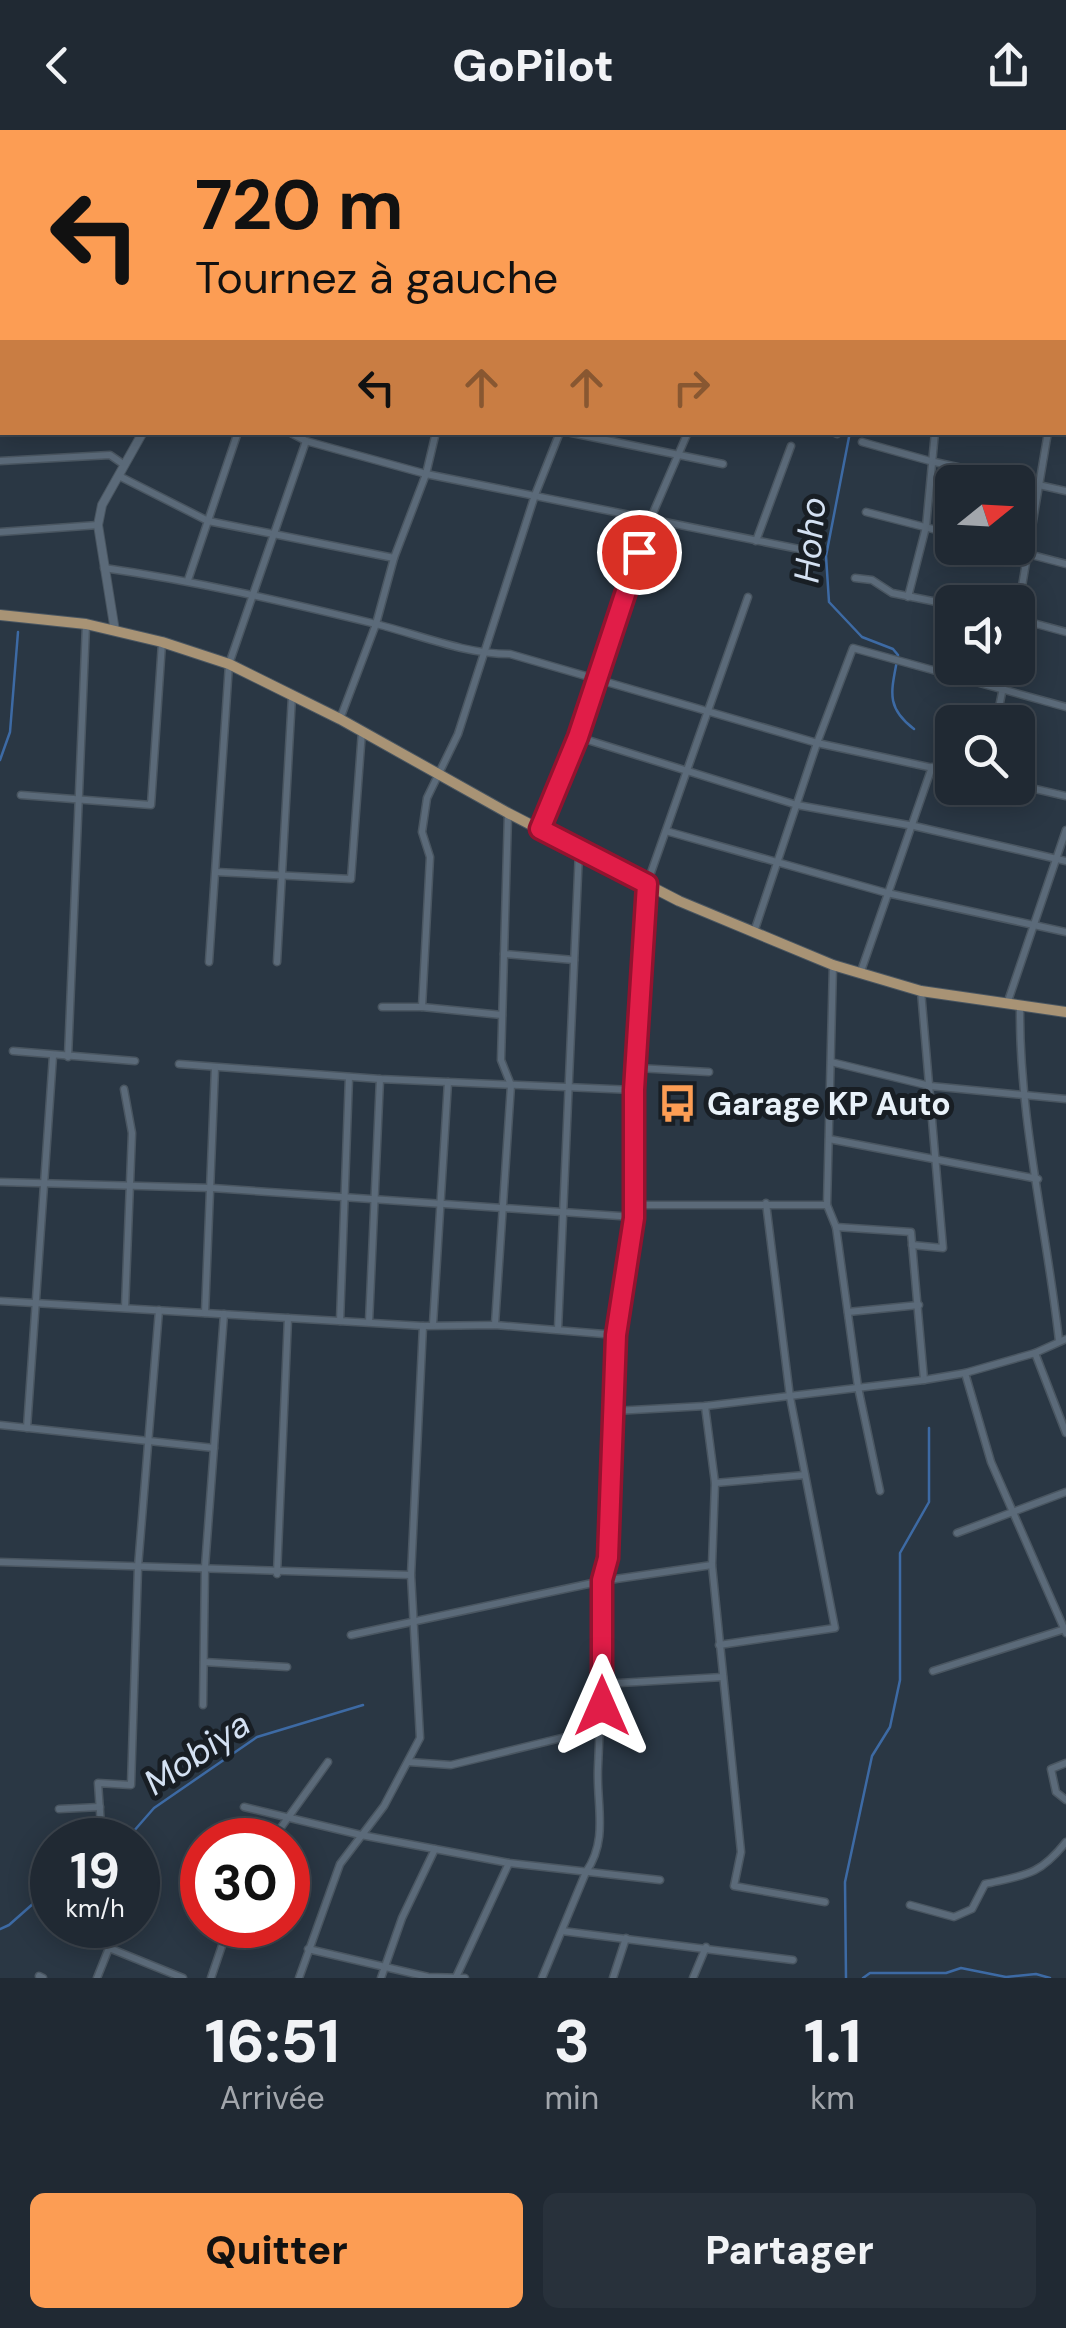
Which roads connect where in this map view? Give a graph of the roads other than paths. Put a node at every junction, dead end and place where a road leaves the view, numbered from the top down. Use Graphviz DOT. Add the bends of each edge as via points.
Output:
graph roads {
  1 [pos="142,435"];
  2 [pos="237,435"];
  3 [pos="295,435"];
  4 [pos="435,435"];
  5 [pos="562,435"];
  6 [pos="578,435"];
  7 [pos="687,435"];
  8 [pos="934,435"];
  9 [pos="1047,435"];
  10 [pos="306,441"];
  11 [pos="862,442"];
  12 [pos="791,446"];
  13 [pos="680,456"];
  14 [pos="0,461"];
  15 [pos="930,462"];
  16 [pos="124,464"];
  17 [pos="723,464"];
  18 [pos="426,474"];
  19 [pos="118,476"];
  20 [pos="1038,482"];
  21 [pos="1066,491"];
  22 [pos="535,495"];
  23 [pos="1035,504"];
  24 [pos="866,512"];
  25 [pos="650,520"];
  26 [pos="208,521"];
  27 [pos="98,525"];
  28 [pos="926,527"];
  29 [pos="935,529"];
  30 [pos="0,532"];
  31 [pos="274,534"];
  32 [pos="756,541"];
  33 [pos="814,552"];
  34 [pos="1035,556"];
  35 [pos="394,558"];
  36 [pos="1066,564"];
  37 [pos="103,568"];
  38 [pos="855,578"];
  39 [pos="188,580"];
  40 [pos="253,596"];
  41 [pos="908,596"];
  42 [pos="748,597"];
  43 [pos="935,602"];
  44 [pos="0,615"];
  45 [pos="1035,623"];
  46 [pos="86,624"];
  47 [pos="376,624"];
  48 [pos="115,632"];
  49 [pos="1066,632"];
  50 [pos="162,642"];
  51 [pos="486,654"];
  52 [pos="228,664"];
  53 [pos="595,678"];
  54 [pos="1004,687"];
  55 [pos="292,694"];
  56 [pos="1000,705"];
  57 [pos="1066,707"];
  58 [pos="708,712"];
  59 [pos="340,718"];
  60 [pos="362,730"];
  61 [pos="578,737"];
  62 [pos="817,743"];
  63 [pos="932,767"];
  64 [pos="935,768"];
  65 [pos="438,772"];
  66 [pos="688,772"];
  67 [pos="1035,789"];
  68 [pos="21,795"];
  69 [pos="1066,796"];
  70 [pos="78,798"];
  71 [pos="797,805"];
  72 [pos="508,813"];
  73 [pos="914,826"];
  74 [pos="540,829"];
  75 [pos="1066,830"];
  76 [pos="666,831"];
  77 [pos="579,850"];
  78 [pos="1056,858"];
  79 [pos="1066,861"];
  80 [pos="775,863"];
  81 [pos="216,872"];
  82 [pos="282,876"];
  83 [pos="647,884"];
  84 [pos="887,893"];
  85 [pos="1033,926"];
  86 [pos="754,932"];
  87 [pos="1066,932"];
  88 [pos="504,954"];
  89 [pos="574,960"];
  90 [pos="210,962"];
  91 [pos="277,962"];
  92 [pos="833,966"];
  93 [pos="860,975"];
  94 [pos="921,991"];
  95 [pos="1007,1006"];
  96 [pos="422,1007"];
  97 [pos="382,1008"];
  98 [pos="1020,1008"];
  99 [pos="1066,1012"];
  100 [pos="502,1015"];
  101 [pos="14,1051"];
  102 [pos="53,1056"];
  103 [pos="68,1057"];
  104 [pos="135,1061"];
  105 [pos="831,1062"];
  106 [pos="179,1064"];
  107 [pos="215,1068"];
  108 [pos="637,1068"];
  109 [pos="709,1072"];
  110 [pos="348,1076"];
  111 [pos="380,1080"];
  112 [pos="448,1082"];
  113 [pos="510,1085"];
  114 [pos="930,1086"];
  115 [pos="568,1087"];
  116 [pos="124,1089"];
  117 [pos="634,1090"];
  118 [pos="1022,1096"];
  119 [pos="1066,1099"];
  120 [pos="829,1139"];
  121 [pos="937,1162"];
  122 [pos="1038,1180"];
  123 [pos="0,1182"];
  124 [pos="46,1183"];
  125 [pos="130,1186"];
  126 [pos="212,1188"];
  127 [pos="344,1197"];
  128 [pos="376,1200"];
  129 [pos="443,1204"];
  130 [pos="766,1204"];
  131 [pos="634,1205"];
  132 [pos="827,1205"];
  133 [pos="503,1208"];
  134 [pos="562,1212"];
  135 [pos="634,1218"];
  136 [pos="836,1227"];
  137 [pos="912,1245"];
  138 [pos="0,1301"];
  139 [pos="38,1304"];
  140 [pos="918,1305"];
  141 [pos="126,1308"];
  142 [pos="159,1310"];
  143 [pos="848,1312"];
  144 [pos="205,1313"];
  145 [pos="224,1314"];
  146 [pos="288,1318"];
  147 [pos="340,1321"];
  148 [pos="369,1322"];
  149 [pos="434,1324"];
  150 [pos="495,1325"];
  151 [pos="423,1326"];
  152 [pos="558,1329"];
  153 [pos="616,1335"];
  154 [pos="1063,1340"];
  155 [pos="1035,1352"];
  156 [pos="964,1373"];
  157 [pos="924,1380"];
  158 [pos="858,1387"];
  159 [pos="790,1397"];
  160 [pos="705,1406"];
  161 [pos="614,1410"];
  162 [pos="0,1425"];
  163 [pos="27,1428"];
  164 [pos="1066,1434"];
  165 [pos="151,1442"];
  166 [pos="214,1448"];
  167 [pos="805,1474"];
  168 [pos="715,1483"];
  169 [pos="880,1491"];
  170 [pos="1066,1492"];
  171 [pos="1013,1514"];
  172 [pos="957,1534"];
  173 [pos="0,1562"];
  174 [pos="712,1565"];
  175 [pos="138,1567"];
  176 [pos="205,1567"];
  177 [pos="277,1574"];
  178 [pos="411,1576"];
  179 [pos="602,1580"];
  180 [pos="413,1620"];
  181 [pos="1065,1630"];
  182 [pos="351,1635"];
  183 [pos="719,1644"];
  184 [pos="204,1662"];
  185 [pos="287,1667"];
  186 [pos="934,1671"];
  187 [pos="724,1677"];
  188 [pos="602,1684"];
  189 [pos="203,1705"];
  190 [pos="602,1728"];
  191 [pos="328,1762"];
  192 [pos="408,1762"];
  193 [pos="1066,1763"];
  194 [pos="1066,1800"];
  195 [pos="244,1806"];
  196 [pos="100,1808"];
  197 [pos="59,1810"];
  198 [pos="288,1817"];
  199 [pos="101,1818"];
  200 [pos="361,1834"];
  201 [pos="1066,1842"];
  202 [pos="436,1849"];
  203 [pos="509,1864"];
  204 [pos="586,1872"];
  205 [pos="660,1880"];
  206 [pos="825,1902"];
  207 [pos="910,1905"];
  208 [pos="562,1931"];
  209 [pos="626,1938"];
  210 [pos="706,1947"];
  211 [pos="221,1948"];
  212 [pos="308,1949"];
  213 [pos="793,1960"];
  214 [pos="385,1967"];
  215 [pos="459,1977"];
  216 [pos="97,1978"];
  217 [pos="183,1978"];
  218 [pos="211,1978"];
  219 [pos="300,1978"];
  220 [pos="381,1978"];
  221 [pos="542,1978"];
  222 [pos="613,1978"];
  223 [pos="693,1978"];
  1 -- 16 [label="street"];
  2 -- 26 [label="street"];
  3 -- 10 [label="street"];
  4 -- 18 [label="street"];
  5 -- 22 [label="street"];
  6 -- 13 [label="street"];
  7 -- 13 [label="street"];
  8 -- 15 [label="street"];
  9 -- 20 [label="street"];
  10 -- 18 [label="street"];
  10 -- 31 [label="street"];
  11 -- 15 [label="street"];
  12 -- 32 [label="street"];
  13 -- 17 [label="street"];
  13 -- 25 [label="street"];
  14 -- 16 [label="street" via="110,455"];
  15 -- 20 [label="street"];
  15 -- 28 [label="street"];
  16 -- 19 [label="street"];
  18 -- 22 [label="street"];
  18 -- 35 [label="street"];
  19 -- 26 [label="street"];
  19 -- 27 [label="street"];
  20 -- 21 [label="street"];
  20 -- 23 [label="street"];
  22 -- 25 [label="street"];
  22 -- 51 [label="street"];
  24 -- 28 [label="street"];
  25 -- 32 [label="street"];
  25 -- 53 [label="street"];
  26 -- 31 [label="street"];
  26 -- 39 [label="street"];
  27 -- 30 [label="street"];
  27 -- 37 [label="street"];
  28 -- 29 [label="street"];
  28 -- 41 [label="street"];
  31 -- 35 [label="street"];
  31 -- 40 [label="street"];
  32 -- 33 [label="street"];
  34 -- 36 [label="street"];
  35 -- 47 [label="street"];
  37 -- 39 [label="street"];
  37 -- 48 [label="street"];
  38 -- 41 [label="street"];
  39 -- 40 [label="street"];
  40 -- 47 [label="street"];
  40 -- 52 [label="street"];
  41 -- 43 [label="street"];
  42 -- 58 [label="street"];
  44 -- 46 [label="main road"];
  45 -- 49 [label="street"];
  46 -- 48 [label="main road"];
  46 -- 70 [label="street"];
  47 -- 51 [label="street"];
  47 -- 59 [label="street"];
  48 -- 50 [label="main road"];
  50 -- 52 [label="main road"];
  50 -- 70 [label="street" via="151,805"];
  51 -- 53 [label="street" via="510,654"];
  51 -- 65 [label="street"];
  52 -- 55 [label="main road"];
  52 -- 81 [label="street"];
  53 -- 58 [label="street"];
  53 -- 61 [label="street"];
  54 -- 56 [label="street"];
  54 -- 57 [label="street"];
  54 -- 62 [label="street" via="853,648"];
  55 -- 59 [label="main road"];
  55 -- 82 [label="street"];
  58 -- 62 [label="street"];
  58 -- 66 [label="street"];
  59 -- 60 [label="main road"];
  60 -- 65 [label="main road"];
  60 -- 82 [label="street" via="351,879"];
  61 -- 66 [label="street"];
  61 -- 74 [label="street"];
  62 -- 63 [label="street"];
  62 -- 71 [label="street"];
  63 -- 64 [label="street"];
  63 -- 73 [label="street"];
  65 -- 72 [label="main road"];
  65 -- 96 [label="street" via="422,832 430,857"];
  66 -- 71 [label="street"];
  66 -- 76 [label="street"];
  67 -- 69 [label="street"];
  68 -- 70 [label="street"];
  70 -- 103 [label="street"];
  71 -- 73 [label="street"];
  71 -- 80 [label="street"];
  72 -- 74 [label="main road"];
  72 -- 88 [label="street"];
  73 -- 78 [label="street"];
  73 -- 84 [label="street"];
  74 -- 77 [label="main road"];
  75 -- 78 [label="street"];
  76 -- 80 [label="street"];
  76 -- 83 [label="street"];
  77 -- 83 [label="main road"];
  77 -- 89 [label="street"];
  78 -- 79 [label="street"];
  78 -- 85 [label="street"];
  80 -- 84 [label="street"];
  80 -- 86 [label="street"];
  81 -- 82 [label="street"];
  81 -- 90 [label="street"];
  82 -- 91 [label="street"];
  83 -- 86 [label="main road"];
  83 -- 108 [label="street"];
  84 -- 85 [label="street"];
  84 -- 93 [label="street"];
  85 -- 87 [label="street"];
  85 -- 95 [label="street"];
  86 -- 92 [label="main road"];
  88 -- 89 [label="street"];
  88 -- 100 [label="street"];
  89 -- 115 [label="street"];
  92 -- 93 [label="main road"];
  92 -- 105 [label="street"];
  93 -- 94 [label="main road"];
  94 -- 95 [label="main road"];
  94 -- 114 [label="street"];
  95 -- 98 [label="main road"];
  96 -- 97 [label="street"];
  96 -- 100 [label="street"];
  98 -- 99 [label="main road"];
  98 -- 118 [label="street"];
  100 -- 113 [label="street" via="501,1060"];
  101 -- 102 [label="street"];
  102 -- 103 [label="street"];
  102 -- 124 [label="street"];
  103 -- 104 [label="street"];
  105 -- 114 [label="street"];
  105 -- 120 [label="street"];
  106 -- 107 [label="street"];
  107 -- 110 [label="street"];
  107 -- 126 [label="street"];
  108 -- 109 [label="street"];
  108 -- 117 [label="street"];
  110 -- 111 [label="street"];
  110 -- 127 [label="street"];
  111 -- 112 [label="street"];
  111 -- 128 [label="street"];
  112 -- 113 [label="street"];
  112 -- 129 [label="street"];
  113 -- 115 [label="street"];
  113 -- 133 [label="street"];
  114 -- 118 [label="street"];
  114 -- 121 [label="street"];
  115 -- 117 [label="street"];
  115 -- 134 [label="street"];
  116 -- 125 [label="street" via="132,1133"];
  117 -- 131 [label="street"];
  118 -- 119 [label="street"];
  118 -- 122 [label="street"];
  120 -- 121 [label="street"];
  120 -- 132 [label="street"];
  121 -- 122 [label="street"];
  121 -- 137 [label="street" via="943,1248"];
  122 -- 154 [label="street"];
  123 -- 124 [label="street"];
  124 -- 125 [label="street"];
  124 -- 139 [label="street"];
  125 -- 126 [label="street"];
  125 -- 141 [label="street"];
  126 -- 127 [label="street"];
  126 -- 144 [label="street"];
  127 -- 128 [label="street"];
  127 -- 147 [label="street"];
  128 -- 129 [label="street"];
  128 -- 148 [label="street"];
  129 -- 133 [label="street"];
  129 -- 149 [label="street"];
  130 -- 131 [label="street"];
  130 -- 132 [label="street"];
  130 -- 159 [label="street"];
  131 -- 135 [label="street"];
  132 -- 136 [label="street"];
  133 -- 134 [label="street"];
  133 -- 150 [label="street"];
  134 -- 135 [label="street"];
  134 -- 152 [label="street"];
  135 -- 153 [label="street"];
  136 -- 137 [label="street" via="911,1232"];
  136 -- 143 [label="street"];
  137 -- 140 [label="street"];
  138 -- 139 [label="street"];
  139 -- 141 [label="street"];
  139 -- 163 [label="street"];
  140 -- 143 [label="street"];
  140 -- 157 [label="street"];
  141 -- 142 [label="street"];
  142 -- 144 [label="street"];
  142 -- 165 [label="street"];
  143 -- 158 [label="street"];
  144 -- 145 [label="street"];
  145 -- 146 [label="street"];
  145 -- 166 [label="street"];
  146 -- 147 [label="street"];
  146 -- 177 [label="street"];
  147 -- 148 [label="street"];
  148 -- 151 [label="street"];
  149 -- 150 [label="street"];
  149 -- 151 [label="street"];
  150 -- 152 [label="street"];
  151 -- 178 [label="street"];
  152 -- 153 [label="street"];
  153 -- 161 [label="street"];
  154 -- 155 [label="street"];
  155 -- 156 [label="street"];
  155 -- 164 [label="street"];
  156 -- 157 [label="street"];
  156 -- 171 [label="street"];
  157 -- 158 [label="street"];
  158 -- 159 [label="street"];
  158 -- 169 [label="street"];
  159 -- 160 [label="street"];
  159 -- 167 [label="street"];
  160 -- 161 [label="street"];
  160 -- 168 [label="street"];
  161 -- 179 [label="street"];
  162 -- 163 [label="street"];
  163 -- 165 [label="street"];
  165 -- 166 [label="street"];
  165 -- 175 [label="street"];
  166 -- 176 [label="street"];
  167 -- 168 [label="street"];
  167 -- 183 [label="street" via="835,1628"];
  168 -- 174 [label="street"];
  170 -- 171 [label="street"];
  171 -- 172 [label="street"];
  171 -- 181 [label="street"];
  173 -- 175 [label="street"];
  174 -- 179 [label="street"];
  174 -- 183 [label="street"];
  175 -- 176 [label="street"];
  175 -- 196 [label="street" via="130,1785 98,1783"];
  176 -- 177 [label="street"];
  176 -- 184 [label="street"];
  177 -- 178 [label="street"];
  178 -- 180 [label="street"];
  179 -- 180 [label="street"];
  179 -- 188 [label="street"];
  180 -- 182 [label="street"];
  180 -- 192 [label="street" via="420,1738"];
  181 -- 186 [label="street"];
  183 -- 187 [label="street"];
  184 -- 185 [label="street"];
  184 -- 189 [label="street"];
  187 -- 188 [label="street"];
  187 -- 206 [label="street" via="741,1852 734,1886"];
  188 -- 190 [label="street"];
  190 -- 192 [label="street" via="451,1765"];
  190 -- 204 [label="street" via="601,1834"];
  191 -- 198 [label="street"];
  192 -- 200 [label="street"];
  193 -- 194 [label="street" via="1051,1769 1056,1792"];
  195 -- 198 [label="street"];
  196 -- 197 [label="street"];
  196 -- 199 [label="street"];
  198 -- 200 [label="street"];
  200 -- 202 [label="street"];
  200 -- 212 [label="street" via="340,1864"];
  201 -- 207 [label="street" via="1036,1872 985,1884 972,1909 954,1916"];
  202 -- 203 [label="street"];
  202 -- 214 [label="street"];
  203 -- 204 [label="street"];
  203 -- 215 [label="street"];
  204 -- 205 [label="street"];
  204 -- 208 [label="street"];
  208 -- 209 [label="street"];
  208 -- 221 [label="street"];
  209 -- 210 [label="street"];
  209 -- 222 [label="street"];
  210 -- 213 [label="street"];
  210 -- 223 [label="street"];
  211 -- 218 [label="street"];
  212 -- 214 [label="street"];
  212 -- 219 [label="street"];
  214 -- 215 [label="street"];
  214 -- 220 [label="street"];
  216 -- 217 [label="street" via="109,1948"];
}
